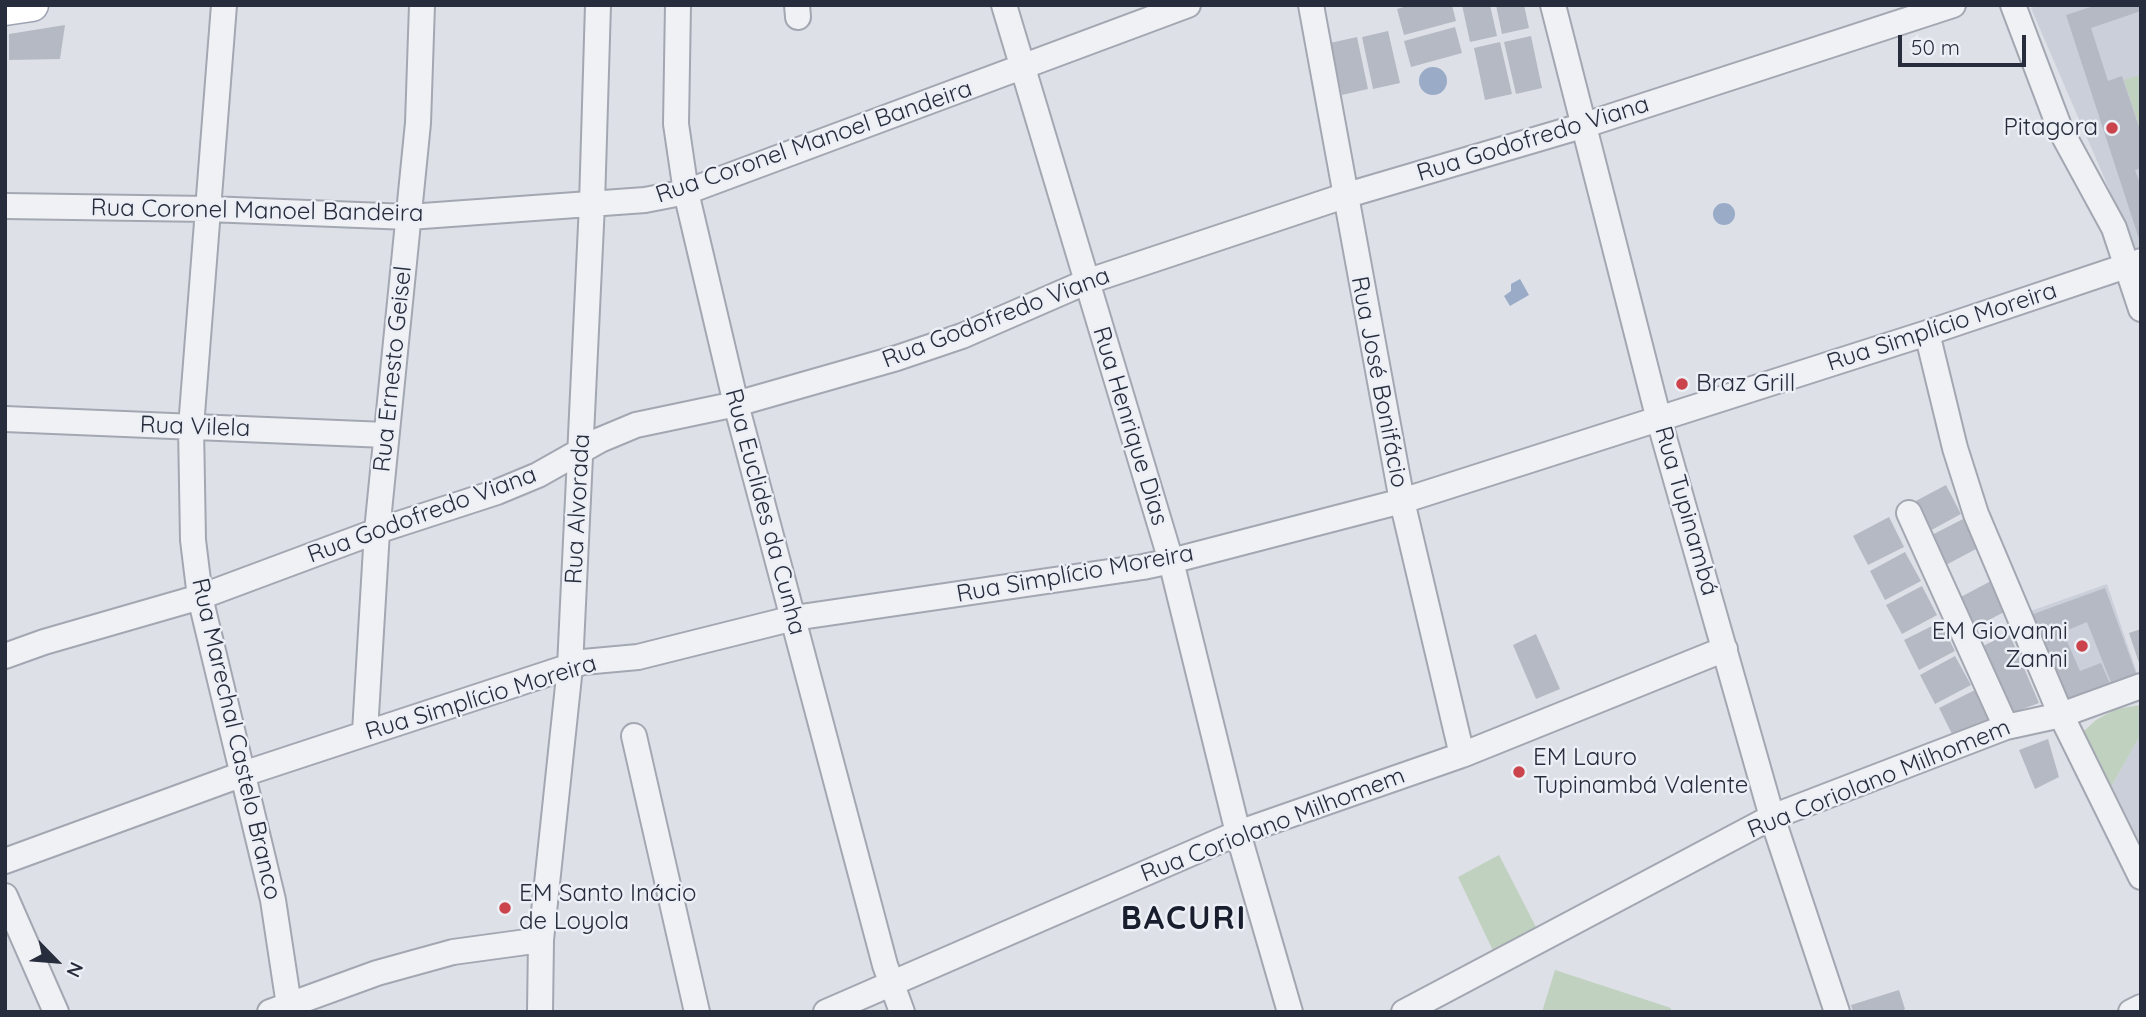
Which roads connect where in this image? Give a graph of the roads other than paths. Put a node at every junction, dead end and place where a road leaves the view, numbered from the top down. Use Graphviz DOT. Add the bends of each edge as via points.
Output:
graph roads {
  1 [pos="32,5"];
  2 [pos="224,5"];
  3 [pos="422,5"];
  4 [pos="598,5"];
  5 [pos="678,5"];
  6 [pos="1004,5"];
  7 [pos="1188,5"];
  8 [pos="1311,5"];
  9 [pos="1553,5"];
  10 [pos="1953,5"];
  11 [pos="2012,5"];
  12 [pos="6,8"];
  13 [pos="1023,68"];
  14 [pos="1585,125"];
  15 [pos="686,192"];
  16 [pos="1344,196"];
  17 [pos="600,204"];
  18 [pos="5,206"];
  19 [pos="208,209"];
  20 [pos="409,217"];
  21 [pos="2133,263"];
  22 [pos="1086,282"];
  23 [pos="2141,309"];
  24 [pos="1927,333"];
  25 [pos="736,404"];
  26 [pos="5,419"];
  27 [pos="1659,420"];
  28 [pos="191,427"];
  29 [pos="386,435"];
  30 [pos="590,445"];
  31 [pos="1402,501"];
  32 [pos="1909,513"];
  33 [pos="377,531"];
  34 [pos="1171,561"];
  35 [pos="200,597"];
  36 [pos="794,618"];
  37 [pos="1725,649"];
  38 [pos="5,656"];
  39 [pos="576,664"];
  40 [pos="2141,686"];
  41 [pos="2061,715"];
  42 [pos="2006,727"];
  43 [pos="365,732"];
  44 [pos="634,736"];
  45 [pos="1462,755"];
  46 [pos="243,774"];
  47 [pos="1772,817"];
  48 [pos="1238,833"];
  49 [pos="5,861"];
  50 [pos="2141,877"];
  51 [pos="5,896"];
  52 [pos="541,940"];
  53 [pos="891,982"];
  54 [pos="2141,1007"];
  55 [pos="282,1009"];
  56 [pos="56,1012"];
  57 [pos="540,1012"];
  58 [pos="697,1012"];
  59 [pos="826,1012"];
  60 [pos="902,1012"];
  61 [pos="1290,1012"];
  62 [pos="1404,1012"];
  63 [pos="1837,1012"];
  64 [pos="2132,1012"];
  1 -- 12 [label="main road"];
  2 -- 19 [label="street, Rua Marechal Castelo Branco"];
  3 -- 20 [label="street, Rua Ernesto Geisel"];
  4 -- 17 [label="street, Rua Alvorada"];
  5 -- 15 [label="street, Rua Euclides da Cunha" via="676,124"];
  6 -- 13 [label="street, Rua Henrique Dias"];
  7 -- 13 [label="street, Rua Coronel Manoel Bandeira"];
  8 -- 16 [label="street, Rua José Bonifácio"];
  9 -- 14 [label="street, Rua Tupinambá"];
  10 -- 14 [label="street, Rua Godofredo Viana"];
  11 -- 21 [label="street" via="2060,129"];
  13 -- 15 [label="street, Rua Coronel Manoel Bandeira"];
  13 -- 22 [label="street, Rua Henrique Dias"];
  14 -- 16 [label="street, Rua Godofredo Viana"];
  14 -- 27 [label="street, Rua Tupinambá"];
  15 -- 17 [label="street, Rua Coronel Manoel Bandeira"];
  15 -- 25 [label="street, Rua Euclides da Cunha"];
  16 -- 22 [label="street, Rua Godofredo Viana"];
  16 -- 31 [label="street, Rua José Bonifácio"];
  17 -- 20 [label="street, Rua Coronel Manoel Bandeira"];
  17 -- 30 [label="street, Rua Alvorada"];
  18 -- 19 [label="street, Rua Coronel Manoel Bandeira"];
  19 -- 20 [label="street, Rua Coronel Manoel Bandeira"];
  19 -- 28 [label="street, Rua Marechal Castelo Branco"];
  20 -- 29 [label="street, Rua Ernesto Geisel"];
  21 -- 23 [label="street"];
  21 -- 24 [label="street, Rua Simplício Moreira"];
  22 -- 25 [label="street, Rua Godofredo Viana" via="962,336"];
  22 -- 34 [label="street, Rua Henrique Dias"];
  24 -- 27 [label="street, Rua Simplício Moreira"];
  24 -- 41 [label="street" via="1964,479"];
  25 -- 30 [label="street, Rua Godofredo Viana" via="636,425"];
  25 -- 36 [label="street, Rua Euclides da Cunha"];
  26 -- 28 [label="street, Rua Vilela"];
  27 -- 31 [label="street, Rua Simplício Moreira"];
  27 -- 37 [label="street, Rua Tupinambá"];
  28 -- 29 [label="street, Rua Vilela"];
  28 -- 35 [label="street, Rua Marechal Castelo Branco" via="192,528"];
  29 -- 33 [label="street, Rua Ernesto Geisel"];
  30 -- 33 [label="street, Rua Godofredo Viana" via="507,488"];
  30 -- 39 [label="street, Rua Alvorada"];
  31 -- 34 [label="street, Rua Simplício Moreira"];
  31 -- 45 [label="street, Rua José Bonifácio"];
  32 -- 42 [label="street"];
  33 -- 35 [label="street, Rua Godofredo Viana"];
  33 -- 43 [label="street, Rua Ernesto Geisel"];
  34 -- 36 [label="street, Rua Simplício Moreira"];
  34 -- 48 [label="street, Rua Henrique Dias"];
  35 -- 38 [label="street, Rua Godofredo Viana"];
  35 -- 46 [label="street, Rua Marechal Castelo Branco"];
  36 -- 39 [label="street, Rua Simplício Moreira" via="638,657"];
  36 -- 53 [label="street, Rua Euclides da Cunha"];
  37 -- 45 [label="street, Rua Coriolano Milhomem"];
  37 -- 47 [label="street, Rua Tupinambá"];
  39 -- 43 [label="street, Rua Simplício Moreira"];
  39 -- 52 [label="street, Rua Alvorada"];
  40 -- 41 [label="street, Rua Coriolano Milhomem"];
  41 -- 42 [label="street, Rua Coriolano Milhomem"];
  41 -- 50 [label="street"];
  42 -- 47 [label="street, Rua Coriolano Milhomem"];
  43 -- 46 [label="street, Rua Simplício Moreira"];
  44 -- 58 [label="street"];
  45 -- 48 [label="street, Rua Coriolano Milhomem"];
  46 -- 49 [label="street, Rua Simplício Moreira"];
  46 -- 55 [label="street, Rua Marechal Castelo Branco" via="273,900"];
  47 -- 62 [label="street, Rua Coriolano Milhomem"];
  47 -- 63 [label="street, Rua Tupinambá"];
  48 -- 53 [label="street, Rua Coriolano Milhomem"];
  48 -- 61 [label="street, Rua Henrique Dias"];
  51 -- 56 [label="street"];
  52 -- 55 [label="street" via="453,952 377,973"];
  52 -- 57 [label="street, Rua Alvorada"];
  53 -- 59 [label="street, Rua Coriolano Milhomem"];
  53 -- 60 [label="street, Rua Euclides da Cunha"];
  54 -- 64 [label="street"];
}
